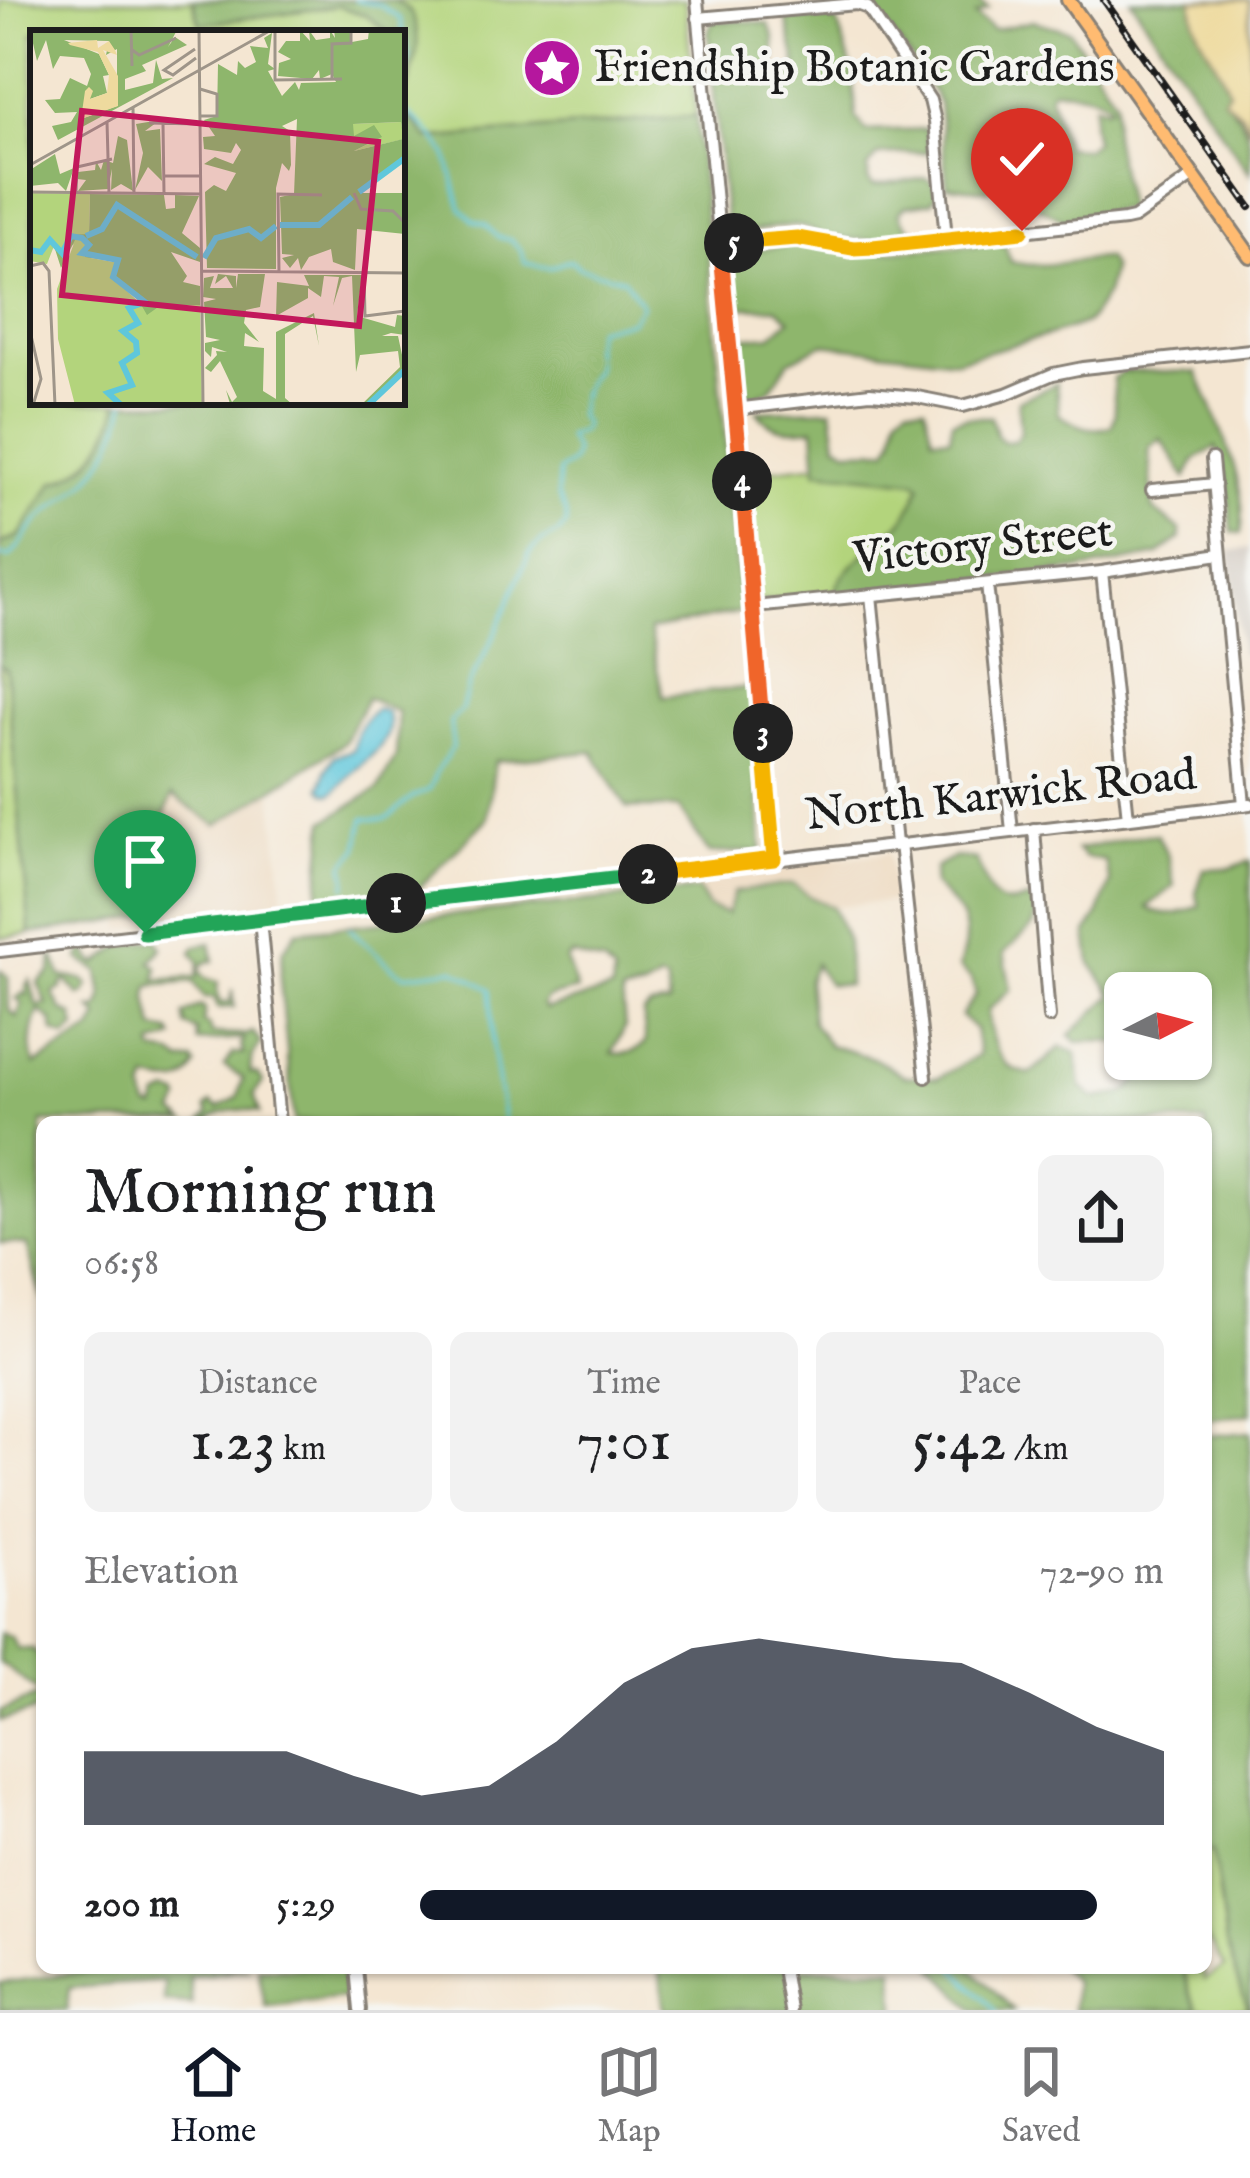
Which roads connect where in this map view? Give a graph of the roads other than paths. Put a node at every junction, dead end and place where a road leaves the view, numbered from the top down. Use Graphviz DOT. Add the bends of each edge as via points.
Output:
graph roads {
  1 [pos="697,0"];
  2 [pos="1068,0"];
  3 [pos="698,18"];
  4 [pos="1192,177"];
  5 [pos="946,238"];
  6 [pos="720,243"];
  7 [pos="1250,256"];
  8 [pos="1250,350"];
  9 [pos="736,409"];
  10 [pos="1212,459"];
  11 [pos="1215,484"];
  12 [pos="1152,490"];
  13 [pos="1220,554"];
  14 [pos="1102,572"];
  15 [pos="987,584"];
  16 [pos="871,595"];
  17 [pos="754,608"];
  18 [pos="1247,805"];
  19 [pos="1128,818"];
  20 [pos="1034,829"];
  21 [pos="1012,831"];
  22 [pos="898,844"];
  23 [pos="774,859"];
  24 [pos="260,920"];
  25 [pos="0,951"];
  26 [pos="1048,1017"];
  27 [pos="926,1077"];
  28 [pos="279,1116"];
  29 [pos="356,1974"];
  30 [pos="784,1974"];
  31 [pos="357,2010"];
  32 [pos="790,2010"];
  1 -- 3 [label="street"];
  2 -- 4 [label="main road"];
  3 -- 5 [label="street" via="868,8 930,100"];
  3 -- 6 [label="street"];
  4 -- 5 [label="street" via="1125,220"];
  4 -- 7 [label="main road"];
  5 -- 6 [label="street" via="853,248 797,238"];
  6 -- 9 [label="street"];
  8 -- 9 [label="street" via="1083,368 963,406 871,393"];
  9 -- 17 [label="street"];
  10 -- 11 [label="street"];
  11 -- 12 [label="street"];
  11 -- 13 [label="street"];
  13 -- 14 [label="street, Victory Street"];
  13 -- 18 [label="street"];
  14 -- 15 [label="street, Victory Street"];
  14 -- 19 [label="street"];
  15 -- 16 [label="street, Victory Street"];
  15 -- 21 [label="street"];
  16 -- 17 [label="street, Victory Street"];
  16 -- 22 [label="street"];
  17 -- 23 [label="street"];
  18 -- 19 [label="street, North Karwick Road"];
  19 -- 20 [label="street, North Karwick Road"];
  20 -- 21 [label="street, North Karwick Road"];
  20 -- 26 [label="street"];
  21 -- 22 [label="street, North Karwick Road"];
  22 -- 23 [label="street, North Karwick Road"];
  22 -- 27 [label="street"];
  23 -- 24 [label="street, North Karwick Road"];
  24 -- 25 [label="street, North Karwick Road"];
  24 -- 28 [label="street"];
  29 -- 31 [label="street"];
  30 -- 32 [label="street"];
}
